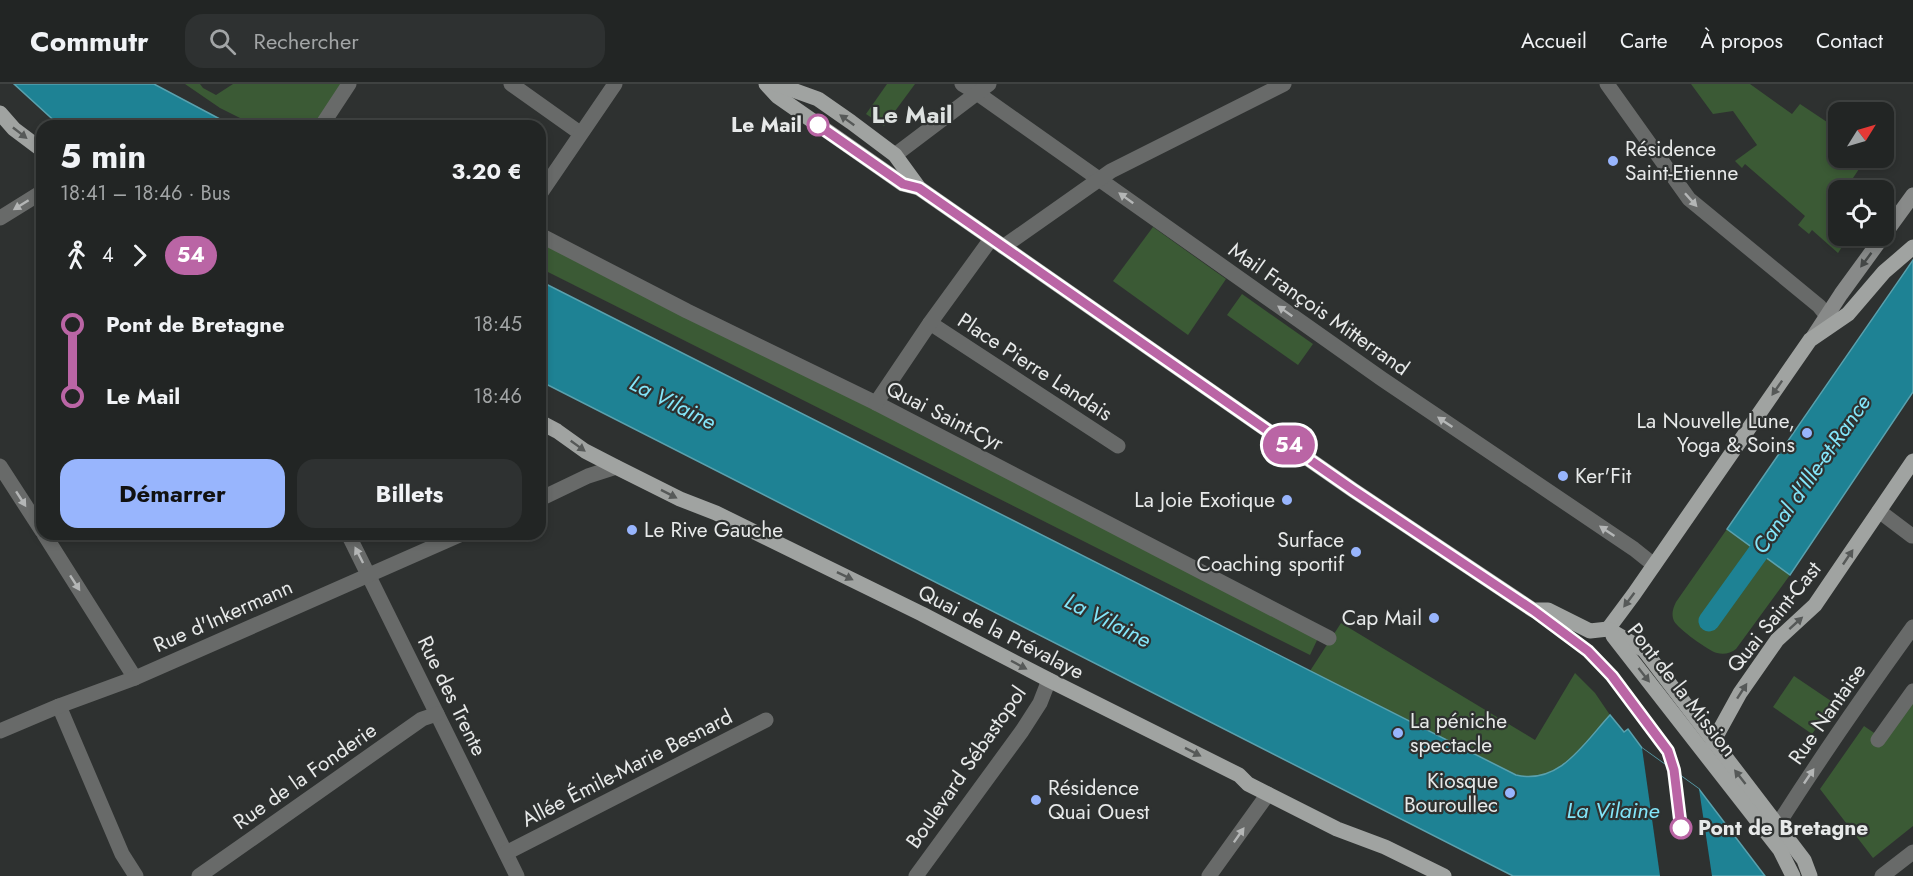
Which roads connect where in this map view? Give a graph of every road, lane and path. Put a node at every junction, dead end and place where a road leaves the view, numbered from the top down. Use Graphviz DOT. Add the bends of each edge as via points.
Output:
graph roads {
  1 [pos="349,84"];
  2 [pos="511,84"];
  3 [pos="615,84"];
  4 [pos="766,84"];
  5 [pos="776,84"];
  6 [pos="962,84"];
  7 [pos="1284,84"];
  8 [pos="1607,84"];
  9 [pos="983,88"];
  10 [pos="0,113"];
  11 [pos="325,120"];
  12 [pos="580,134"];
  13 [pos="36,146"];
  14 [pos="895,155"];
  15 [pos="1098,179"];
  16 [pos="546,185"];
  17 [pos="919,188"];
  18 [pos="1913,195"];
  19 [pos="36,196"];
  20 [pos="0,218"];
  21 [pos="546,238"];
  22 [pos="997,243"];
  23 [pos="1913,247"];
  24 [pos="1827,316"];
  25 [pos="930,323"];
  26 [pos="1810,340"];
  27 [pos="876,403"];
  28 [pos="546,425"];
  29 [pos="1118,446"];
  30 [pos="1913,461"];
  31 [pos="0,466"];
  32 [pos="616,467"];
  33 [pos="546,496"];
  34 [pos="1879,511"];
  35 [pos="36,522"];
  36 [pos="1912,536"];
  37 [pos="47,540"];
  38 [pos="351,540"];
  39 [pos="449,540"];
  40 [pos="1654,565"];
  41 [pos="369,576"];
  42 [pos="1913,627"];
  43 [pos="1608,628"];
  44 [pos="1329,639"];
  45 [pos="135,678"];
  46 [pos="1049,680"];
  47 [pos="1913,691"];
  48 [pos="59,706"];
  49 [pos="437,714"];
  50 [pos="766,720"];
  51 [pos="0,731"];
  52 [pos="1878,740"];
  53 [pos="1713,742"];
  54 [pos="1268,794"];
  55 [pos="1777,826"];
  56 [pos="1913,852"];
  57 [pos="506,853"];
  58 [pos="136,876"];
  59 [pos="199,876"];
  60 [pos="517,876"];
  61 [pos="916,876"];
  62 [pos="1209,876"];
  63 [pos="1444,876"];
  64 [pos="1793,876"];
  65 [pos="1810,876"];
  66 [pos="1882,876"];
  1 -- 11 [label="street"];
  2 -- 12 [label="street"];
  3 -- 12 [label="street"];
  4 -- 17 [label="main road" via="777,96 903,184"];
  14 -- 5 [label="main road, one-way" via="818,99"];
  6 -- 9 [label="street, Mail François Mitterrand"];
  7 -- 15 [label="street"];
  8 -- 24 [label="street, one-way" via="1689,199"];
  9 -- 14 [label="street"];
  9 -- 15 [label="street, Mail François Mitterrand"];
  10 -- 13 [label="main road, one-way"];
  12 -- 16 [label="street"];
  14 -- 17 [label="main road"];
  15 -- 22 [label="street"];
  40 -- 15 [label="street, Mail François Mitterrand, one-way"];
  17 -- 22 [label="main road"];
  18 -- 24 [label="main road, one-way"];
  19 -- 20 [label="street, one-way"];
  21 -- 27 [label="street, Quai Saint-Cyr"];
  22 -- 25 [label="street"];
  22 -- 43 [label="main road" via="1533,610 1548,610 1590,631"];
  23 -- 26 [label="main road" via="1884,272 1848,314"];
  24 -- 26 [label="main road"];
  25 -- 27 [label="street"];
  25 -- 29 [label="street, Place Pierre Landais"];
  26 -- 40 [label="main road, one-way"];
  27 -- 44 [label="street, Quai Saint-Cyr"];
  28 -- 32 [label="main road, Quai de la Prévalaye, one-way"];
  30 -- 34 [label="main road, Quai Saint-Cast"];
  31 -- 35 [label="street, one-way"];
  32 -- 33 [label="street"];
  32 -- 46 [label="main road, Quai de la Prévalaye, one-way" via="922,614"];
  34 -- 36 [label="street"];
  53 -- 34 [label="main road, Quai Saint-Cast, one-way" via="1740,693 1777,640 1815,605"];
  37 -- 45 [label="street, one-way"];
  41 -- 38 [label="street, Rue des Trente, one-way"];
  39 -- 41 [label="street, Rue d'Inkermann"];
  40 -- 43 [label="main road, one-way"];
  41 -- 45 [label="street, Rue d'Inkermann"];
  41 -- 49 [label="street, Rue des Trente"];
  55 -- 42 [label="street, Rue Nantaise, one-way"];
  43 -- 53 [label="main road, Pont de la Mission" via="1644,650"];
  43 -- 64 [label="main road, Pont de la Mission, one-way" via="1780,850"];
  45 -- 48 [label="street, Rue d'Inkermann"];
  46 -- 54 [label="main road, Quai de la Prévalaye, one-way" via="1239,775"];
  46 -- 61 [label="street, Boulevard Sébastopol" via="1040,703 1022,730"];
  47 -- 52 [label="street"];
  48 -- 51 [label="street, Rue d'Inkermann"];
  48 -- 58 [label="street" via="122,854"];
  49 -- 57 [label="street, Rue des Trente"];
  49 -- 59 [label="street, Rue de la Fonderie" via="422,719"];
  50 -- 57 [label="street, Allée Émile-Marie Besnard"];
  55 -- 53 [label="main road, Pont de la Mission, one-way"];
  62 -- 54 [label="street, one-way"];
  54 -- 63 [label="main road, Quai de la Prévalaye"];
  55 -- 65 [label="main road, Pont de la Mission" via="1804,860"];
  56 -- 66 [label="street"];
  57 -- 60 [label="street, Rue des Trente"];
}
